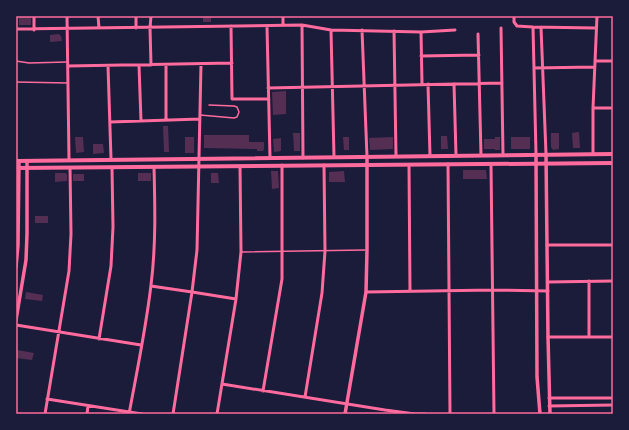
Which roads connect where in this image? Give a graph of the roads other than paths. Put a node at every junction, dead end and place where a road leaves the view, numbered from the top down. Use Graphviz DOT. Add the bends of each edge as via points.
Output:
graph roads {
  1 [pos="34,16"];
  2 [pos="67,16"];
  3 [pos="98,16"];
  4 [pos="136,16"];
  5 [pos="150,16"];
  6 [pos="283,16"];
  7 [pos="514,16"];
  8 [pos="596,16"];
  9 [pos="283,25"];
  10 [pos="302,25"];
  11 [pos="231,26"];
  12 [pos="267,26"];
  13 [pos="533,27"];
  14 [pos="541,27"];
  15 [pos="99,28"];
  16 [pos="136,28"];
  17 [pos="150,28"];
  18 [pos="501,28"];
  19 [pos="596,28"];
  20 [pos="16,29"];
  21 [pos="67,29"];
  22 [pos="34,30"];
  23 [pos="331,30"];
  24 [pos="362,30"];
  25 [pos="394,30"];
  26 [pos="455,30"];
  27 [pos="421,32"];
  28 [pos="478,34"];
  29 [pos="479,55"];
  30 [pos="422,56"];
  31 [pos="16,61"];
  32 [pos="595,61"];
  33 [pos="613,61"];
  34 [pos="232,63"];
  35 [pos="67,64"];
  36 [pos="201,64"];
  37 [pos="139,65"];
  38 [pos="151,65"];
  39 [pos="166,65"];
  40 [pos="108,66"];
  41 [pos="594,67"];
  42 [pos="534,68"];
  43 [pos="543,68"];
  44 [pos="16,82"];
  45 [pos="68,82"];
  46 [pos="479,83"];
  47 [pos="502,83"];
  48 [pos="422,84"];
  49 [pos="428,84"];
  50 [pos="454,84"];
  51 [pos="395,85"];
  52 [pos="332,86"];
  53 [pos="364,86"];
  54 [pos="303,87"];
  55 [pos="268,88"];
  56 [pos="269,99"];
  57 [pos="210,106"];
  58 [pos="593,108"];
  59 [pos="613,108"];
  60 [pos="200,115"];
  61 [pos="200,119"];
  62 [pos="166,120"];
  63 [pos="141,121"];
  64 [pos="110,122"];
  65 [pos="536,154"];
  66 [pos="546,154"];
  67 [pos="593,154"];
  68 [pos="613,154"];
  69 [pos="456,155"];
  70 [pos="481,155"];
  71 [pos="503,155"];
  72 [pos="396,156"];
  73 [pos="430,156"];
  74 [pos="367,157"];
  75 [pos="270,158"];
  76 [pos="303,158"];
  77 [pos="334,158"];
  78 [pos="111,159"];
  79 [pos="200,159"];
  80 [pos="70,160"];
  81 [pos="17,161"];
  82 [pos="27,161"];
  83 [pos="536,163"];
  84 [pos="546,163"];
  85 [pos="613,163"];
  86 [pos="448,164"];
  87 [pos="491,164"];
  88 [pos="282,165"];
  89 [pos="324,165"];
  90 [pos="367,165"];
  91 [pos="409,165"];
  92 [pos="200,166"];
  93 [pos="240,166"];
  94 [pos="154,167"];
  95 [pos="17,168"];
  96 [pos="27,168"];
  97 [pos="70,168"];
  98 [pos="112,168"];
  99 [pos="18,211"];
  100 [pos="547,245"];
  101 [pos="613,245"];
  102 [pos="367,250"];
  103 [pos="282,251"];
  104 [pos="325,251"];
  105 [pos="241,252"];
  106 [pos="16,267"];
  107 [pos="589,281"];
  108 [pos="613,281"];
  109 [pos="548,282"];
  110 [pos="151,286"];
  111 [pos="493,290"];
  112 [pos="410,291"];
  113 [pos="449,291"];
  114 [pos="537,291"];
  115 [pos="548,291"];
  116 [pos="192,292"];
  117 [pos="366,292"];
  118 [pos="236,299"];
  119 [pos="16,320"];
  120 [pos="16,325"];
  121 [pos="58,332"];
  122 [pos="548,337"];
  123 [pos="589,337"];
  124 [pos="613,337"];
  125 [pos="99,339"];
  126 [pos="141,345"];
  127 [pos="222,384"];
  128 [pos="263,391"];
  129 [pos="305,397"];
  130 [pos="549,398"];
  131 [pos="613,398"];
  132 [pos="47,400"];
  133 [pos="347,404"];
  134 [pos="613,405"];
  135 [pos="88,406"];
  136 [pos="549,406"];
  137 [pos="130,413"];
  138 [pos="45,414"];
  139 [pos="87,414"];
  140 [pos="142,414"];
  141 [pos="173,414"];
  142 [pos="217,414"];
  143 [pos="345,414"];
  144 [pos="425,414"];
  145 [pos="450,414"];
  146 [pos="494,414"];
  147 [pos="540,414"];
  148 [pos="550,414"];
  1 -- 22 [label="street"];
  2 -- 21 [label="street"];
  3 -- 15 [label="street"];
  4 -- 16 [label="street"];
  5 -- 17 [label="street"];
  6 -- 9 [label="street"];
  7 -- 13 [label="street" via="517,26"];
  8 -- 19 [label="street"];
  9 -- 10 [label="street"];
  9 -- 12 [label="street"];
  10 -- 23 [label="street"];
  10 -- 54 [label="street"];
  11 -- 12 [label="street"];
  11 -- 17 [label="street"];
  11 -- 34 [label="street"];
  12 -- 55 [label="street"];
  13 -- 14 [label="street"];
  13 -- 42 [label="street"];
  14 -- 19 [label="street"];
  14 -- 43 [label="street"];
  15 -- 16 [label="street"];
  15 -- 21 [label="street"];
  16 -- 17 [label="street"];
  17 -- 38 [label="street"];
  18 -- 47 [label="street"];
  19 -- 32 [label="street"];
  20 -- 22 [label="street"];
  21 -- 22 [label="street"];
  21 -- 35 [label="street"];
  23 -- 24 [label="street"];
  23 -- 52 [label="street"];
  24 -- 25 [label="street"];
  24 -- 53 [label="street"];
  25 -- 27 [label="street"];
  25 -- 51 [label="street"];
  26 -- 27 [label="street"];
  27 -- 30 [label="street"];
  28 -- 29 [label="street"];
  29 -- 30 [label="street"];
  29 -- 46 [label="street"];
  30 -- 48 [label="street"];
  31 -- 35 [label="lane" via="29,64"];
  32 -- 33 [label="street"];
  32 -- 41 [label="street"];
  34 -- 36 [label="street"];
  34 -- 56 [label="street" via="232,99"];
  35 -- 40 [label="street"];
  35 -- 45 [label="street"];
  36 -- 39 [label="street"];
  36 -- 60 [label="street"];
  37 -- 38 [label="street"];
  37 -- 40 [label="street"];
  37 -- 63 [label="street"];
  38 -- 39 [label="street"];
  39 -- 62 [label="street"];
  40 -- 64 [label="street"];
  41 -- 43 [label="street"];
  41 -- 58 [label="street"];
  42 -- 43 [label="street"];
  42 -- 65 [label="street"];
  43 -- 66 [label="street"];
  44 -- 45 [label="lane"];
  45 -- 80 [label="street"];
  46 -- 47 [label="street"];
  46 -- 50 [label="street"];
  46 -- 70 [label="street"];
  47 -- 71 [label="street"];
  48 -- 49 [label="street"];
  48 -- 51 [label="street"];
  49 -- 50 [label="street"];
  49 -- 73 [label="street"];
  50 -- 69 [label="street"];
  51 -- 53 [label="street"];
  51 -- 72 [label="street"];
  52 -- 53 [label="street"];
  52 -- 54 [label="street"];
  52 -- 77 [label="street"];
  53 -- 74 [label="street"];
  54 -- 55 [label="street"];
  54 -- 76 [label="street"];
  55 -- 56 [label="street"];
  56 -- 75 [label="street"];
  57 -- 60 [label="lane" via="237,107 239,112 234,118"];
  58 -- 59 [label="street"];
  58 -- 67 [label="street"];
  60 -- 61 [label="street"];
  61 -- 62 [label="street"];
  61 -- 79 [label="street"];
  62 -- 63 [label="street"];
  63 -- 64 [label="street"];
  64 -- 78 [label="street"];
  65 -- 66 [label="main road"];
  65 -- 71 [label="main road"];
  65 -- 83 [label="street"];
  66 -- 67 [label="main road"];
  66 -- 84 [label="street"];
  67 -- 68 [label="main road"];
  69 -- 70 [label="main road"];
  69 -- 73 [label="main road"];
  70 -- 71 [label="main road"];
  72 -- 73 [label="main road"];
  72 -- 74 [label="main road"];
  74 -- 77 [label="main road"];
  74 -- 90 [label="street"];
  75 -- 76 [label="main road"];
  75 -- 79 [label="main road"];
  76 -- 77 [label="main road"];
  78 -- 79 [label="main road"];
  78 -- 80 [label="main road"];
  79 -- 92 [label="street"];
  80 -- 82 [label="main road"];
  81 -- 82 [label="main road"];
  81 -- 95 [label="street"];
  82 -- 96 [label="street"];
  83 -- 84 [label="main road"];
  83 -- 87 [label="main road"];
  83 -- 114 [label="street"];
  84 -- 85 [label="main road"];
  84 -- 100 [label="street"];
  86 -- 87 [label="main road"];
  86 -- 91 [label="main road"];
  86 -- 113 [label="street"];
  87 -- 111 [label="street"];
  88 -- 89 [label="main road"];
  88 -- 93 [label="main road"];
  88 -- 103 [label="street"];
  89 -- 90 [label="main road"];
  89 -- 104 [label="street"];
  90 -- 91 [label="main road"];
  90 -- 102 [label="street"];
  91 -- 112 [label="street"];
  92 -- 93 [label="main road"];
  92 -- 94 [label="main road"];
  92 -- 116 [label="street" via="198,248"];
  93 -- 105 [label="street"];
  94 -- 98 [label="main road"];
  94 -- 110 [label="street" via="155,216"];
  95 -- 96 [label="main road"];
  95 -- 99 [label="street"];
  96 -- 97 [label="main road"];
  96 -- 119 [label="street" via="28,234"];
  97 -- 98 [label="main road"];
  97 -- 121 [label="street" via="72,234 69,271"];
  98 -- 125 [label="street" via="112,266"];
  99 -- 106 [label="street"];
  100 -- 101 [label="street"];
  100 -- 109 [label="street"];
  102 -- 104 [label="lane"];
  102 -- 117 [label="street"];
  103 -- 104 [label="lane"];
  103 -- 105 [label="lane"];
  103 -- 128 [label="street" via="282,279"];
  104 -- 129 [label="street" via="322,293"];
  105 -- 118 [label="street"];
  107 -- 108 [label="street"];
  107 -- 109 [label="street"];
  107 -- 123 [label="street"];
  109 -- 115 [label="street"];
  110 -- 116 [label="street"];
  110 -- 126 [label="street"];
  111 -- 113 [label="street"];
  111 -- 114 [label="street"];
  111 -- 146 [label="street"];
  112 -- 113 [label="street"];
  112 -- 117 [label="street"];
  113 -- 145 [label="street"];
  114 -- 115 [label="street"];
  114 -- 147 [label="street"];
  115 -- 122 [label="street"];
  116 -- 118 [label="street"];
  116 -- 141 [label="street"];
  117 -- 133 [label="street"];
  118 -- 127 [label="street"];
  120 -- 121 [label="street"];
  121 -- 125 [label="street"];
  121 -- 132 [label="street"];
  122 -- 123 [label="street"];
  122 -- 130 [label="street"];
  123 -- 124 [label="street"];
  125 -- 126 [label="street"];
  126 -- 137 [label="street"];
  127 -- 128 [label="street"];
  127 -- 142 [label="street"];
  128 -- 129 [label="street"];
  129 -- 133 [label="street"];
  130 -- 131 [label="street"];
  130 -- 136 [label="street"];
  132 -- 135 [label="street"];
  132 -- 138 [label="street"];
  133 -- 143 [label="street"];
  133 -- 144 [label="street"];
  134 -- 136 [label="street"];
  135 -- 137 [label="street"];
  135 -- 139 [label="street"];
  136 -- 148 [label="street"];
  137 -- 140 [label="street"];
}
